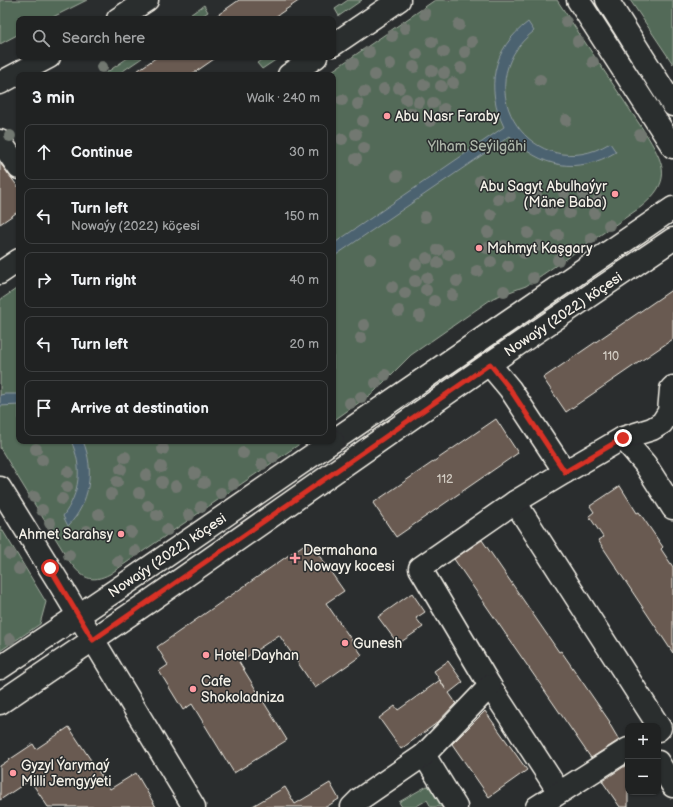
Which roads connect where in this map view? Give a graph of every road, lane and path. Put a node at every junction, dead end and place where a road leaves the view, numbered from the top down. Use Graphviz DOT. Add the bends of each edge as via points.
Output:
graph roads {
  1 [pos="147,0"];
  2 [pos="400,0"];
  3 [pos="578,0"];
  4 [pos="607,0"];
  5 [pos="123,16"];
  6 [pos="336,43"];
  7 [pos="43,60"];
  8 [pos="312,60"];
  9 [pos="21,72"];
  10 [pos="294,72"];
  11 [pos="16,75"];
  12 [pos="0,83"];
  13 [pos="673,105"];
  14 [pos="0,141"];
  15 [pos="673,147"];
  16 [pos="16,164"];
  17 [pos="673,208"];
  18 [pos="673,239"];
  19 [pos="16,262"];
  20 [pos="0,273"];
  21 [pos="490,364"];
  22 [pos="673,387"];
  23 [pos="623,438"];
  24 [pos="336,439"];
  25 [pos="329,444"];
  26 [pos="565,472"];
  27 [pos="0,488"];
  28 [pos="515,502"];
  29 [pos="673,508"];
  30 [pos="78,615"];
  31 [pos="93,640"];
  32 [pos="0,668"];
  33 [pos="490,686"];
  34 [pos="0,703"];
  35 [pos="657,723"];
  36 [pos="625,751"];
  37 [pos="424,756"];
  38 [pos="661,767"];
  39 [pos="673,786"];
  40 [pos="559,792"];
  41 [pos="194,807"];
  42 [pos="352,807"];
  43 [pos="456,807"];
  44 [pos="537,807"];
  1 -- 5 [label="main road"];
  2 -- 6 [label="main road"];
  3 -- 15 [label="main road"];
  4 -- 13 [label="main road"];
  7 -- 9 [label="main road"];
  8 -- 10 [label="main road"];
  11 -- 12 [label="main road"];
  14 -- 16 [label="main road"];
  17 -- 24 [label="main road, Nowaýy (2022) köçesi"];
  18 -- 21 [label="main road, Nowaýy (2022) köçesi"];
  19 -- 20 [label="main road"];
  21 -- 26 [label="main road" via="510,389"];
  21 -- 31 [label="main road, Nowaýy (2022) köçesi"];
  22 -- 23 [label="main road" via="669,412 662,424"];
  23 -- 26 [label="main road"];
  23 -- 29 [label="main road" via="645,464"];
  25 -- 30 [label="main road, Nowaýy (2022) köçesi"];
  26 -- 28 [label="main road"];
  27 -- 30 [label="main road"];
  28 -- 33 [label="main road" via="420,568"];
  28 -- 35 [label="main road"];
  30 -- 31 [label="main road"];
  30 -- 32 [label="main road, Nowaýy (2022) köçesi"];
  31 -- 34 [label="main road, Nowaýy (2022) köçesi"];
  31 -- 41 [label="main road"];
  33 -- 37 [label="main road"];
  33 -- 40 [label="main road"];
  36 -- 40 [label="main road"];
  37 -- 42 [label="main road"];
  37 -- 43 [label="main road"];
  38 -- 39 [label="main road"];
  40 -- 44 [label="main road"];
}
